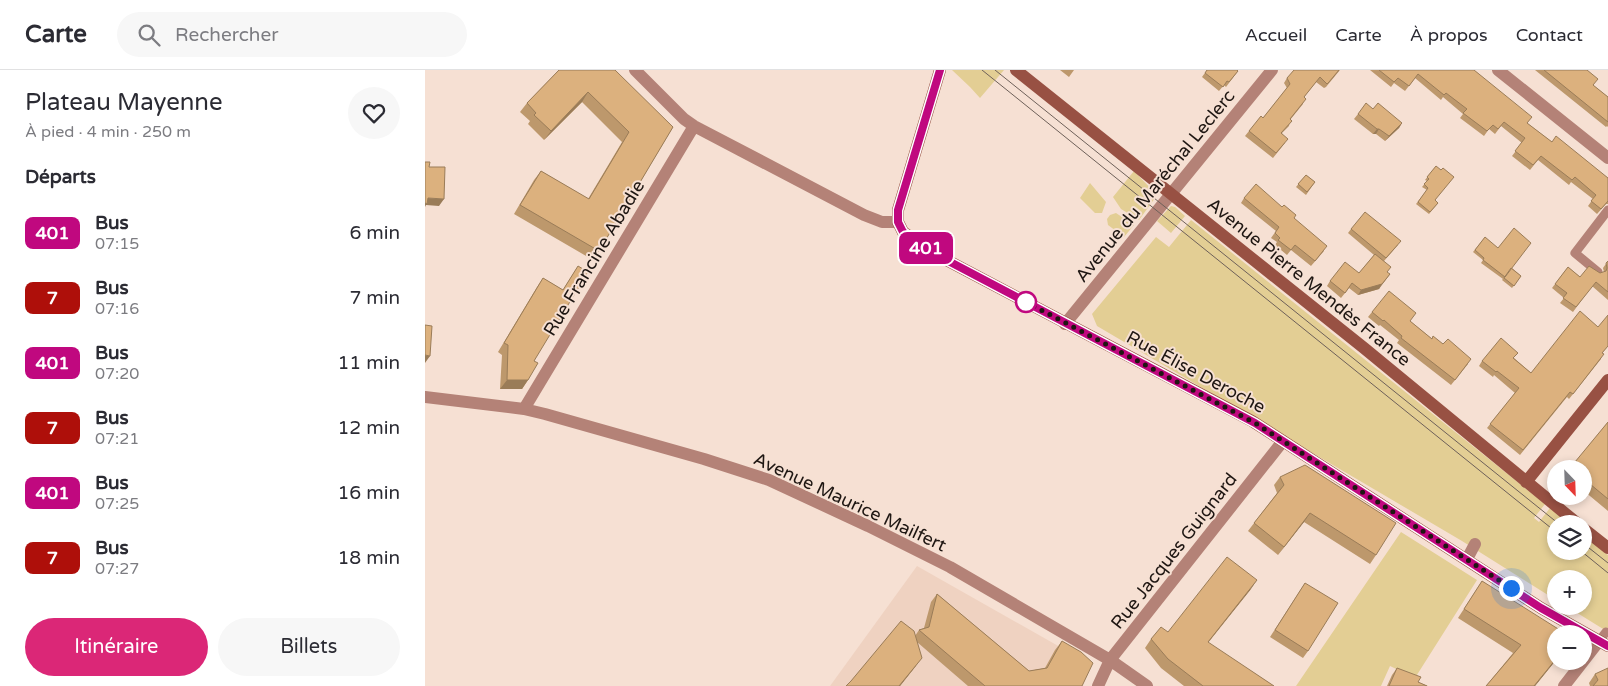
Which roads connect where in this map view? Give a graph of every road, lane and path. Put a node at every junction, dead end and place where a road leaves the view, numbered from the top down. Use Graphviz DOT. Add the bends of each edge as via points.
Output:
graph roads {
  1 [pos="635,70"];
  2 [pos="940,70"];
  3 [pos="1016,70"];
  4 [pos="1272,70"];
  5 [pos="1498,70"];
  6 [pos="694,126"];
  7 [pos="1608,158"];
  8 [pos="1171,193"];
  9 [pos="1608,210"];
  10 [pos="898,222"];
  11 [pos="1598,272"];
  12 [pos="1065,324"];
  13 [pos="1608,380"];
  14 [pos="425,397"];
  15 [pos="524,408"];
  16 [pos="1283,441"];
  17 [pos="1526,482"];
  18 [pos="1567,515"];
  19 [pos="1592,535"];
  20 [pos="1475,544"];
  21 [pos="1608,548"];
  22 [pos="1467,559"];
  23 [pos="1604,640"];
  24 [pos="1111,660"];
  25 [pos="1098,686"];
  26 [pos="1147,686"];
  27 [pos="1565,686"];
  1 -- 6 [label="street"];
  2 -- 10 [label="main road" via="898,210"];
  3 -- 8 [label="main road, Avenue Pierre Mendès France"];
  4 -- 8 [label="street, Avenue du Maréchal Leclerc"];
  5 -- 7 [label="street"];
  6 -- 10 [label="street" via="864,215 882,222"];
  6 -- 15 [label="street, Rue Francine Abadie"];
  8 -- 12 [label="street, Avenue du Maréchal Leclerc"];
  8 -- 17 [label="main road, Avenue Pierre Mendès France"];
  9 -- 11 [label="lane" via="1575,253"];
  10 -- 12 [label="main road, Rue Élise Deroche" via="903,232 935,254"];
  12 -- 16 [label="main road, Rue Élise Deroche"];
  13 -- 17 [label="main road"];
  14 -- 15 [label="street, Avenue Maurice Mailfert"];
  15 -- 24 [label="street, Avenue Maurice Mailfert" via="769,480 950,568"];
  16 -- 22 [label="main road, Rue Élise Deroche"];
  16 -- 24 [label="street, Rue Jacques Guignard"];
  17 -- 18 [label="main road, Avenue Pierre Mendès France"];
  19 -- 21 [label="main road"];
  20 -- 22 [label="street"];
  22 -- 23 [label="main road, Rue Élise Deroche" via="1541,608"];
  23 -- 27 [label="street"];
  24 -- 25 [label="street, Rue Jacques Guignard"];
  24 -- 26 [label="street, Avenue Maurice Mailfert"];
}
